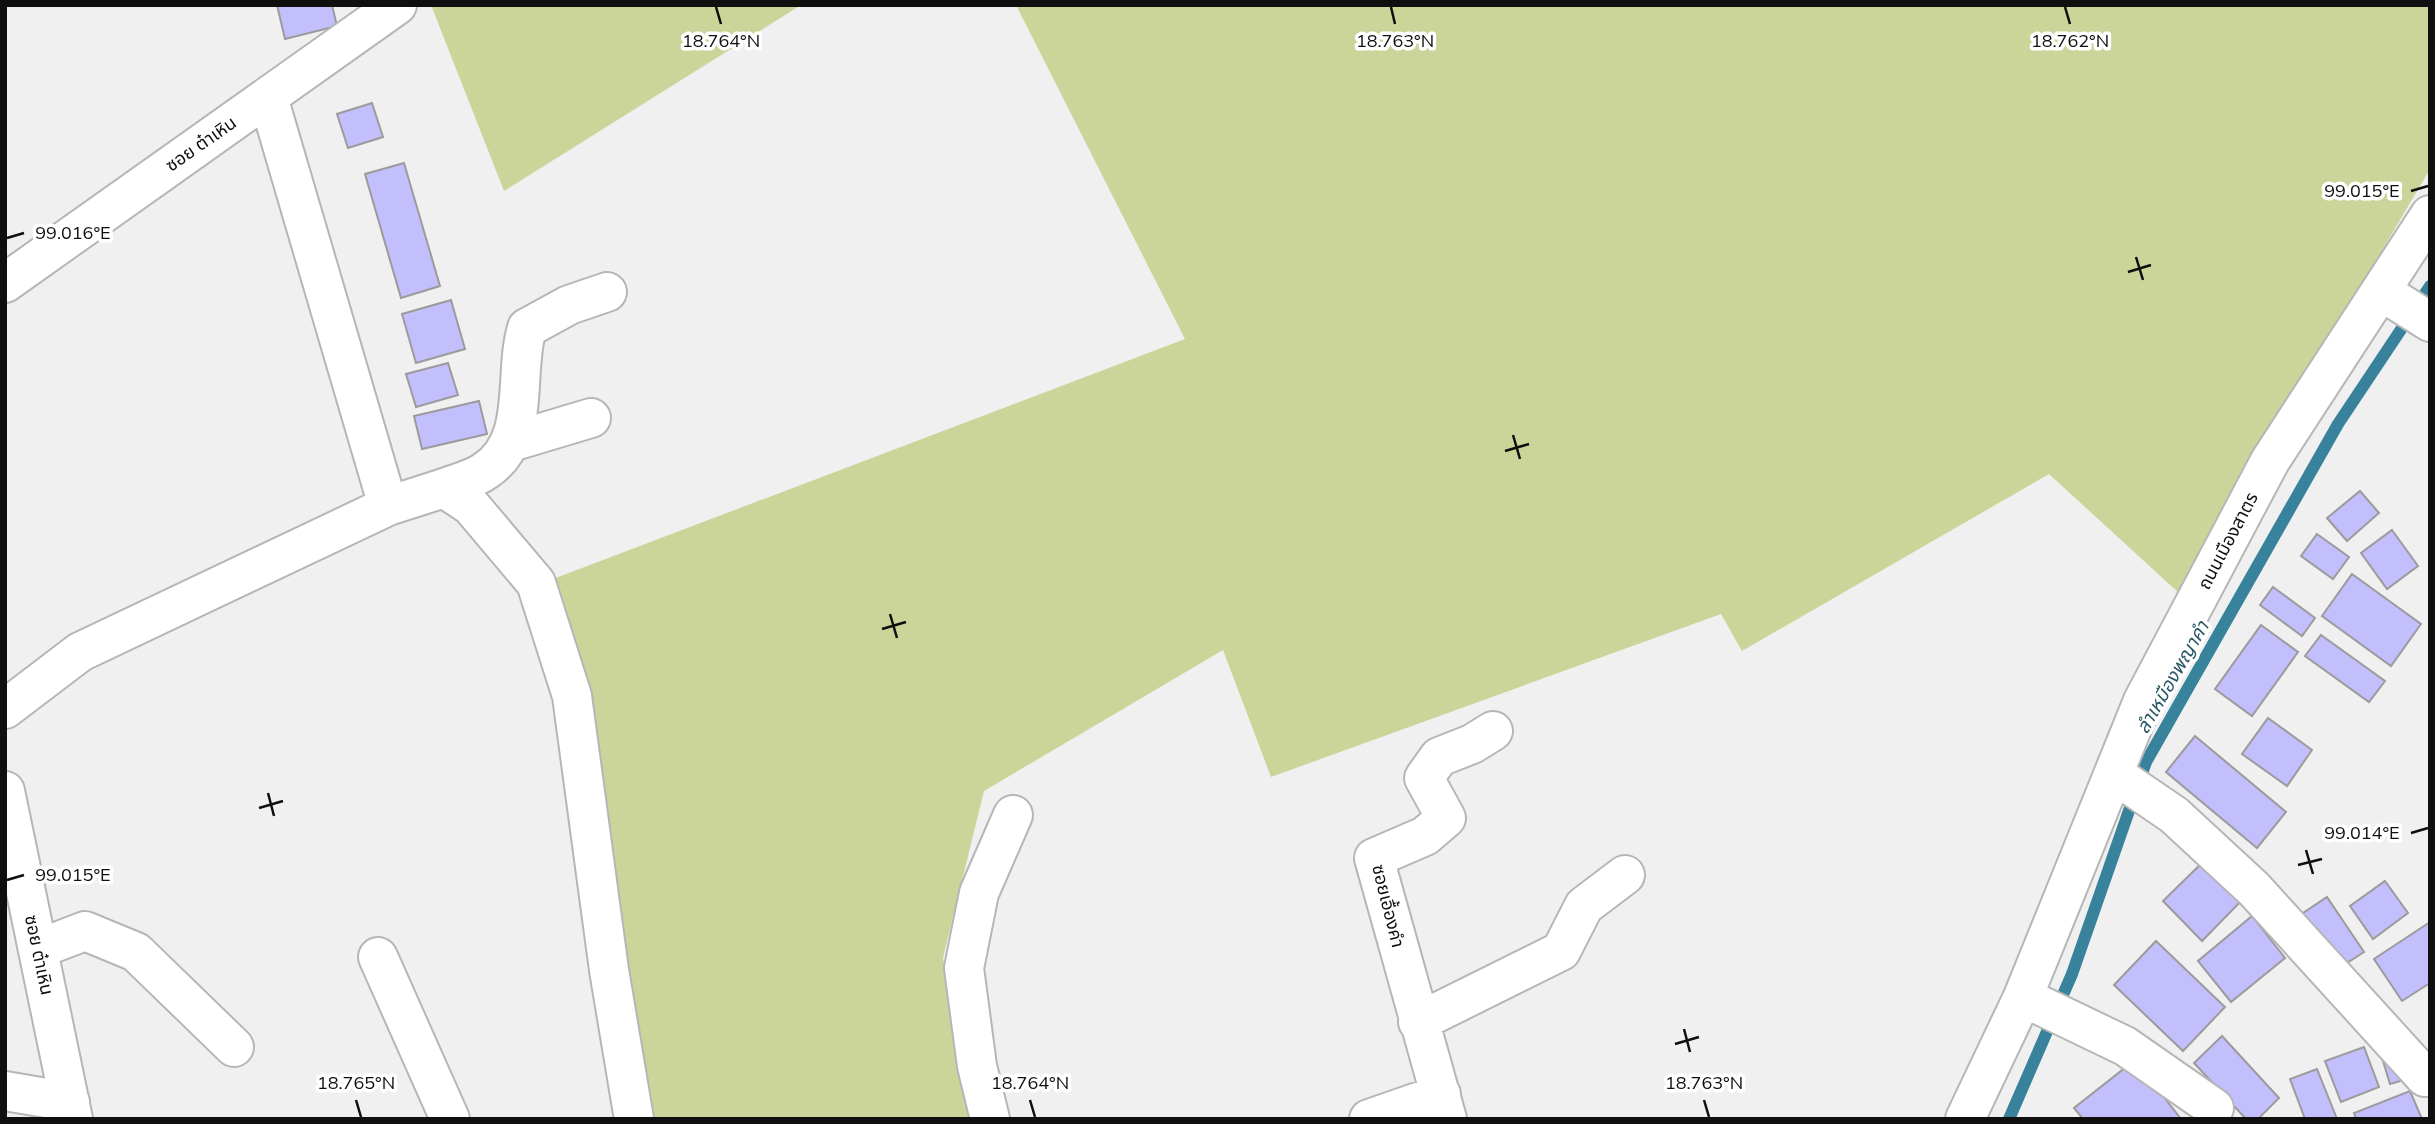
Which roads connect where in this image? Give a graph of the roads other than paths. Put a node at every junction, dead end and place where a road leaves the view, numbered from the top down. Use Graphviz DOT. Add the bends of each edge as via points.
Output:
graph roads {
  1 [pos="397,5"];
  2 [pos="268,97"];
  3 [pos="2430,215"];
  4 [pos="5,283"];
  5 [pos="607,292"];
  6 [pos="2405,307"];
  7 [pos="592,418"];
  8 [pos="512,442"];
  9 [pos="444,488"];
  10 [pos="388,506"];
  11 [pos="5,709"];
  12 [pos="1493,731"];
  13 [pos="2121,780"];
  14 [pos="5,791"];
  15 [pos="1013,815"];
  16 [pos="1625,875"];
  17 [pos="38,949"];
  18 [pos="378,957"];
  19 [pos="2031,1000"];
  20 [pos="1418,1022"];
  21 [pos="234,1047"];
  22 [pos="2425,1077"];
  23 [pos="5,1091"];
  24 [pos="1444,1107"];
  25 [pos="2214,1108"];
  26 [pos="71,1111"];
  27 [pos="450,1119"];
  28 [pos="634,1119"];
  29 [pos="990,1119"];
  30 [pos="1368,1119"];
  31 [pos="1965,1119"];
  1 -- 2 [label="street, ซอย ต๋าเหิน"];
  2 -- 4 [label="street, ซอย ต๋าเหิน"];
  2 -- 10 [label="street"];
  3 -- 6 [label="street, ถนนเมืองสาตร"];
  5 -- 8 [label="street" via="569,305 527,328 520,352"];
  6 -- 13 [label="street, ถนนเมืองสาตร" via="2270,461 2143,701"];
  7 -- 8 [label="street"];
  8 -- 9 [label="street" via="486,471"];
  9 -- 10 [label="street"];
  9 -- 28 [label="street" via="471,506 536,583 572,696"];
  10 -- 11 [label="street" via="80,652"];
  12 -- 20 [label="street, ซอยเอื้องคำ" via="1439,757 1424,778 1446,818 1425,836 1374,858"];
  13 -- 19 [label="street, ถนนเมืองสาตร"];
  13 -- 22 [label="street" via="2174,815 2254,889"];
  14 -- 17 [label="street, ซอย ต๋าเหิน"];
  15 -- 29 [label="street" via="979,893 964,968 977,1066"];
  16 -- 20 [label="street" via="1584,906 1561,951"];
  17 -- 21 [label="street" via="85,931 136,951"];
  17 -- 26 [label="street, ซอย ต๋าเหิน"];
  18 -- 27 [label="street"];
  19 -- 25 [label="street" via="2125,1046"];
  19 -- 31 [label="street, ถนนเมืองสาตร"];
  20 -- 24 [label="street, ซอยเอื้องคำ"];
  23 -- 26 [label="street"];
  24 -- 30 [label="street"];
}
